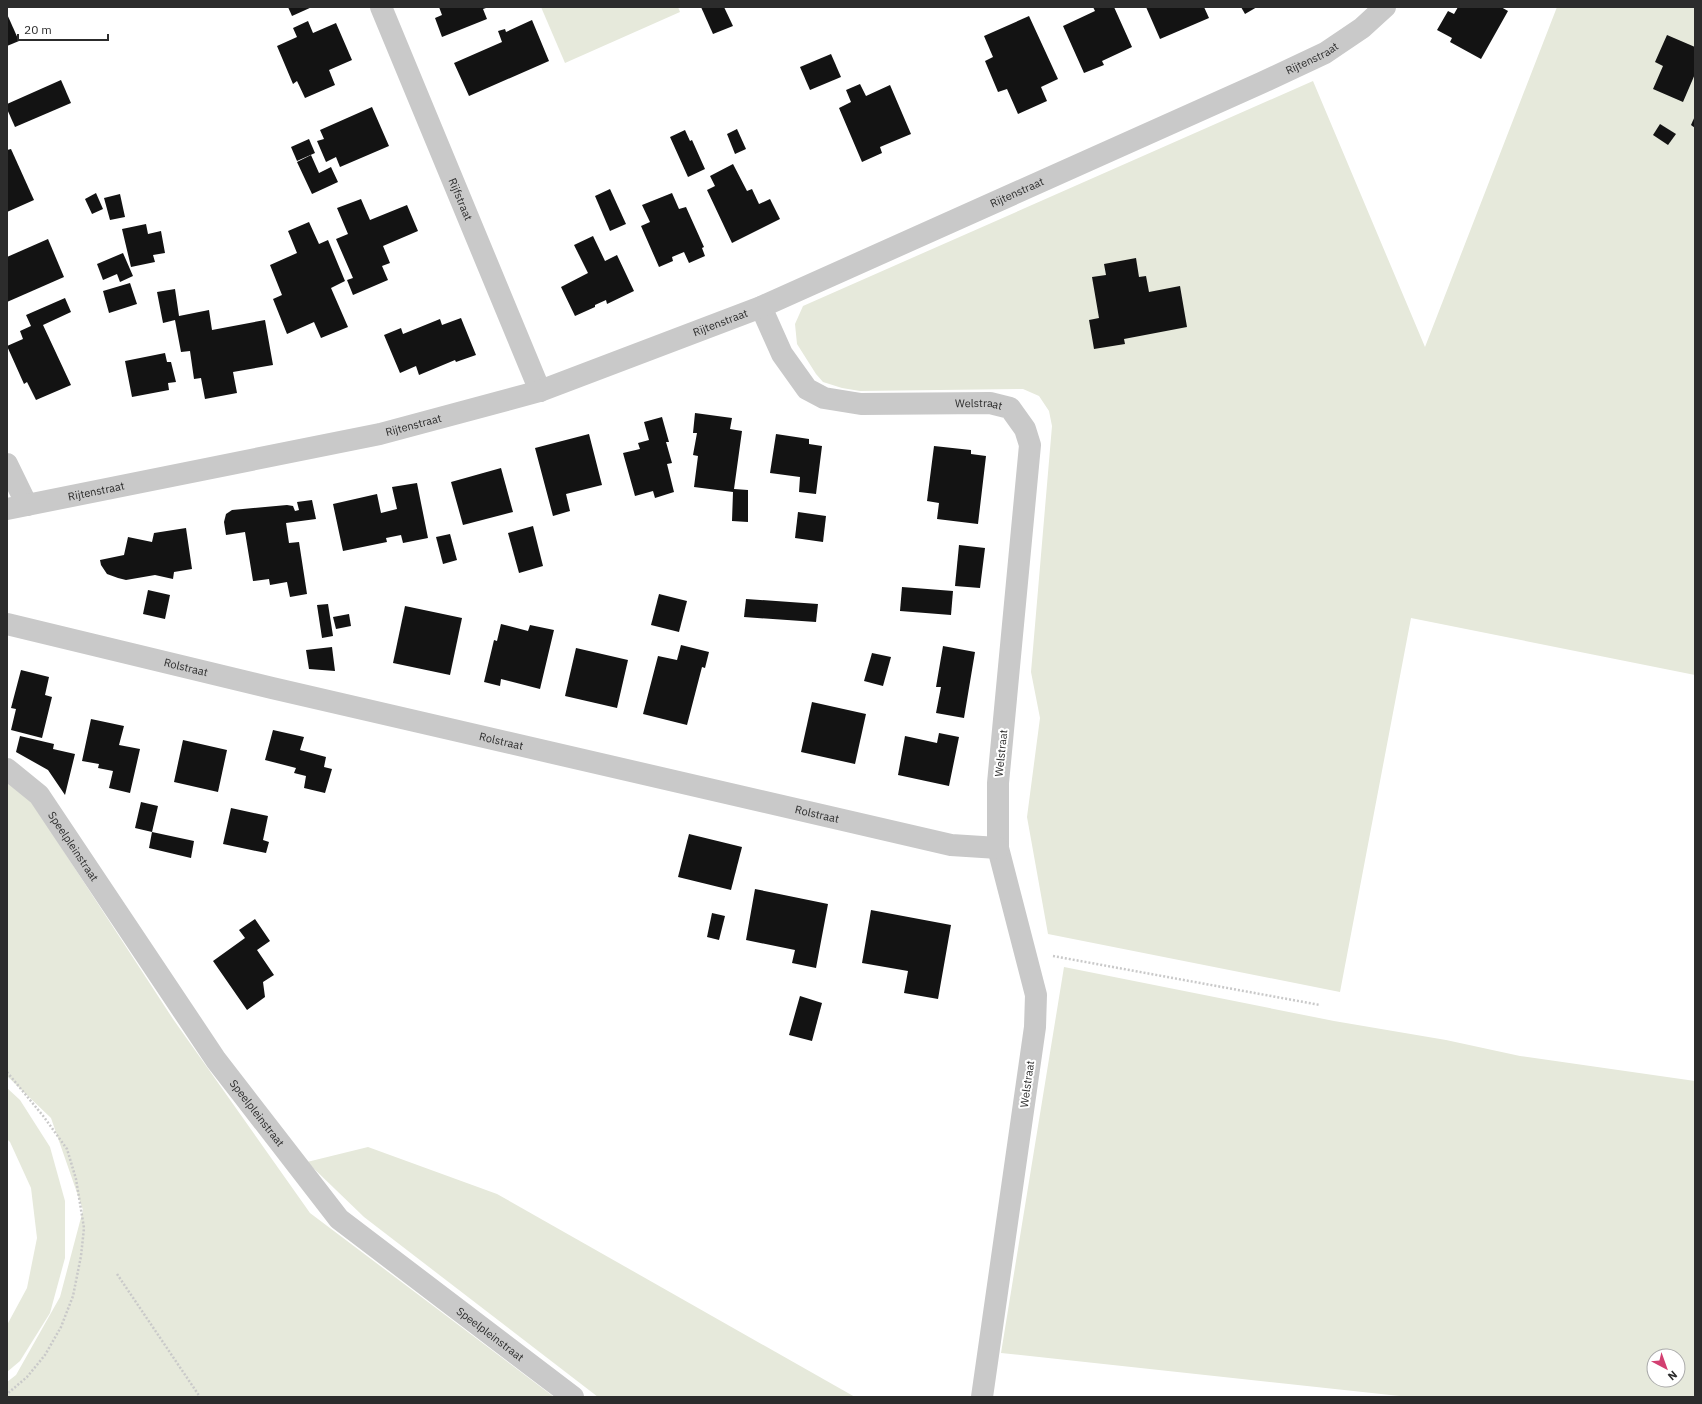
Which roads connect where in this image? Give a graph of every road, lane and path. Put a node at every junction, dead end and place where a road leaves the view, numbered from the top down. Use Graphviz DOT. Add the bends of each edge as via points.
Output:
graph roads {
  1 [pos="381,7"];
  2 [pos="1386,7"];
  3 [pos="761,307"];
  4 [pos="540,391"];
  5 [pos="7,464"];
  6 [pos="17,507"];
  7 [pos="7,624"];
  8 [pos="7,769"];
  9 [pos="998,848"];
  10 [pos="1024,951"];
  11 [pos="1320,1005"];
  12 [pos="7,1072"];
  13 [pos="117,1274"];
  14 [pos="7,1394"];
  15 [pos="200,1397"];
  16 [pos="573,1397"];
  17 [pos="982,1397"];
  1 -- 4 [label="street, Rijfstraat"];
  2 -- 3 [label="street, Rijtenstraat" via="1362,28 1325,53"];
  3 -- 4 [label="street, Rijtenstraat"];
  3 -- 9 [label="street, Welstraat" via="782,354 807,389 824,398 861,404 990,403 1010,408 1025,429 1030,445 998,783"];
  4 -- 6 [label="street, Rijtenstraat" via="380,434"];
  5 -- 6 [label="street"];
  7 -- 9 [label="street, Rolstraat" via="951,845"];
  8 -- 16 [label="street, Speelpleinstraat" via="39,795 216,1060 339,1219"];
  9 -- 10 [label="street, Welstraat"];
  10 -- 11 [label="path"];
  10 -- 17 [label="street, Welstraat" via="1036,995 1036,1027"];
  12 -- 14 [label="path" via="67,1149 76,1179 84,1228 73,1296 61,1327 45,1355 27,1377"];
  13 -- 15 [label="path"];
}
